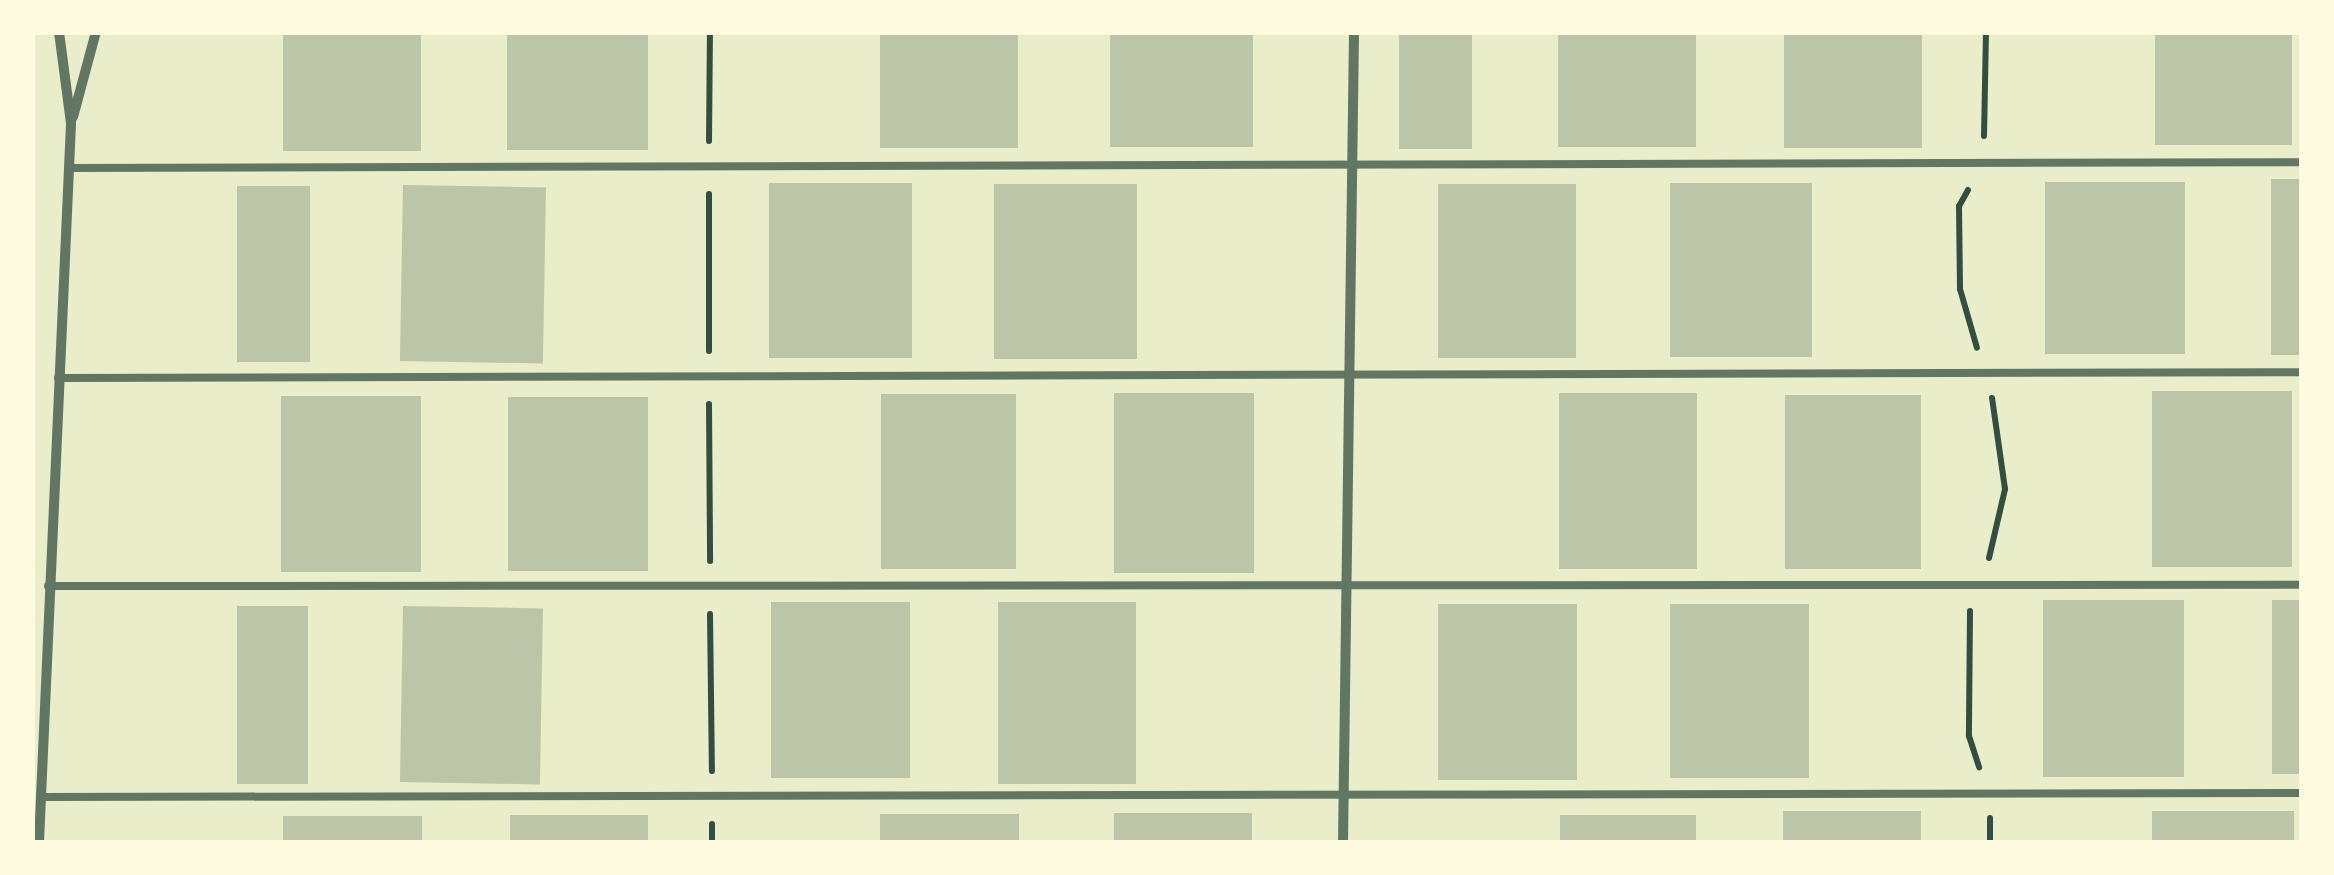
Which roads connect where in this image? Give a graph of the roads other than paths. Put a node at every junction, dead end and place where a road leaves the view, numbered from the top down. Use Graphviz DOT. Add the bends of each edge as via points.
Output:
graph roads {
  1 [pos="58,32"];
  2 [pos="96,32"];
  3 [pos="1354,32"];
  4 [pos="71,123"];
  5 [pos="2302,162"];
  6 [pos="1352,166"];
  7 [pos="69,168"];
  8 [pos="1350,370"];
  9 [pos="2302,372"];
  10 [pos="58,378"];
  11 [pos="1348,582"];
  12 [pos="2302,584"];
  13 [pos="48,586"];
  14 [pos="2302,793"];
  15 [pos="1344,794"];
  16 [pos="40,797"];
  17 [pos="40,842"];
  18 [pos="1343,842"];
  1 -- 4 [label="street"];
  2 -- 4 [label="street"];
  3 -- 6 [label="street"];
  4 -- 7 [label="street"];
  5 -- 6 [label="lane"];
  6 -- 7 [label="lane"];
  6 -- 8 [label="street"];
  7 -- 10 [label="street"];
  8 -- 9 [label="lane"];
  8 -- 10 [label="lane"];
  8 -- 11 [label="street"];
  10 -- 13 [label="street"];
  11 -- 12 [label="lane"];
  11 -- 13 [label="lane"];
  11 -- 15 [label="street"];
  13 -- 16 [label="street"];
  14 -- 15 [label="lane"];
  15 -- 16 [label="lane"];
  15 -- 18 [label="street"];
  16 -- 17 [label="street"];
}
